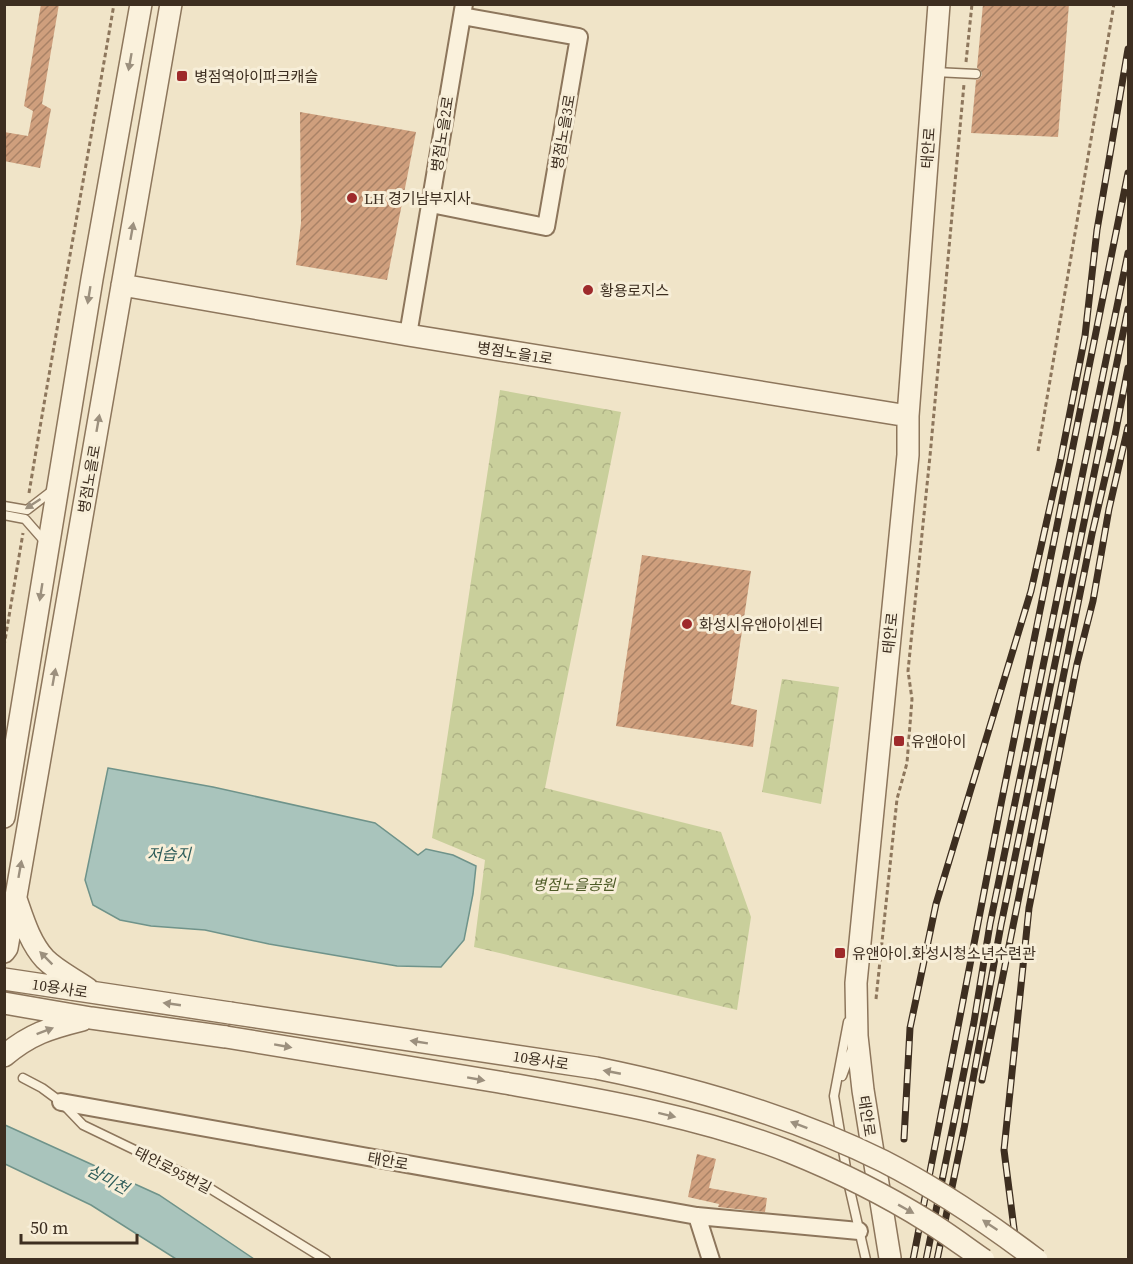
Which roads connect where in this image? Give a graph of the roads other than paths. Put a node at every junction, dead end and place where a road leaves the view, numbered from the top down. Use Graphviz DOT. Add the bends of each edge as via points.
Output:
graph roads {
  1 [pos="141,4"];
  2 [pos="171,4"];
  3 [pos="939,4"];
  4 [pos="463,10"];
  5 [pos="934,72"];
  6 [pos="976,74"];
  7 [pos="110,176"];
  8 [pos="140,184"];
  9 [pos="431,204"];
  10 [pos="122,285"];
  11 [pos="408,335"];
  12 [pos="75,385"];
  13 [pos="104,391"];
  14 [pos="908,416"];
  15 [pos="58,486"];
  16 [pos="4,506"];
  17 [pos="26,514"];
  18 [pos="4,515"];
  19 [pos="48,546"];
  20 [pos="4,817"];
  21 [pos="10,900"];
  22 [pos="4,952"];
  23 [pos="4,979"];
  24 [pos="856,983"];
  25 [pos="93,993"];
  26 [pos="4,1003"];
  27 [pos="91,1018"];
  28 [pos="857,1036"];
  29 [pos="4,1056"];
  30 [pos="23,1078"];
  31 [pos="834,1096"];
  32 [pos="61,1102"];
  33 [pos="697,1216"];
  34 [pos="859,1231"];
  35 [pos="890,1258"];
  36 [pos="326,1260"];
  37 [pos="711,1260"];
  38 [pos="866,1260"];
  39 [pos="984,1260"];
  40 [pos="1037,1260"];
  1 -- 7 [label="street, 병점노을로, one-way"];
  2 -- 8 [label="street, 병점노을로"];
  3 -- 5 [label="street, 태안로"];
  4 -- 9 [label="street, 병점노을2로"];
  4 -- 9 [label="street, 병점노을3로" via="579,37 546,227"];
  5 -- 6 [label="lane"];
  5 -- 14 [label="street, 태안로"];
  7 -- 8 [label="street" via="117,184 128,187"];
  7 -- 12 [label="street, 병점노을로, one-way"];
  10 -- 8 [label="street, 병점노을로, one-way"];
  9 -- 11 [label="street, 병점노을2로"];
  10 -- 11 [label="street, 병점노을1로"];
  10 -- 13 [label="street, 병점노을로"];
  11 -- 14 [label="street, 병점노을1로"];
  12 -- 13 [label="street" via="85,379 97,381"];
  12 -- 15 [label="street, 병점노을로"];
  21 -- 13 [label="street, 병점노을로, one-way"];
  14 -- 24 [label="street, 태안로" via="908,455"];
  15 -- 17 [label="lane, one-way"];
  15 -- 19 [label="street, 병점노을로"];
  16 -- 17 [label="lane"];
  17 -- 18 [label="lane"];
  17 -- 19 [label="lane"];
  19 -- 20 [label="street, 병점노을로, one-way"];
  21 -- 22 [label="street, 병점노을로"];
  25 -- 21 [label="street, one-way" via="45,959"];
  23 -- 25 [label="street, 10용사로"];
  24 -- 28 [label="street, 태안로"];
  24 -- 31 [label="lane"];
  40 -- 25 [label="street, 10용사로, one-way, bridge" via="964,1208 882,1161 804,1127 724,1099 596,1068"];
  26 -- 27 [label="street, 10용사로"];
  29 -- 27 [label="street, one-way" via="41,1032"];
  27 -- 39 [label="street, 10용사로, one-way, bridge" via="588,1098 693,1122 751,1138 833,1171 927,1221"];
  28 -- 31 [label="lane"];
  28 -- 35 [label="street, 태안로"];
  30 -- 32 [label="lane, 태안로95번길"];
  31 -- 34 [label="lane"];
  32 -- 33 [label="street, 태안로"];
  32 -- 36 [label="lane, 태안로95번길" via="83,1125 193,1178"];
  33 -- 34 [label="street, 태안로"];
  33 -- 37 [label="street"];
  34 -- 38 [label="lane"];
}
